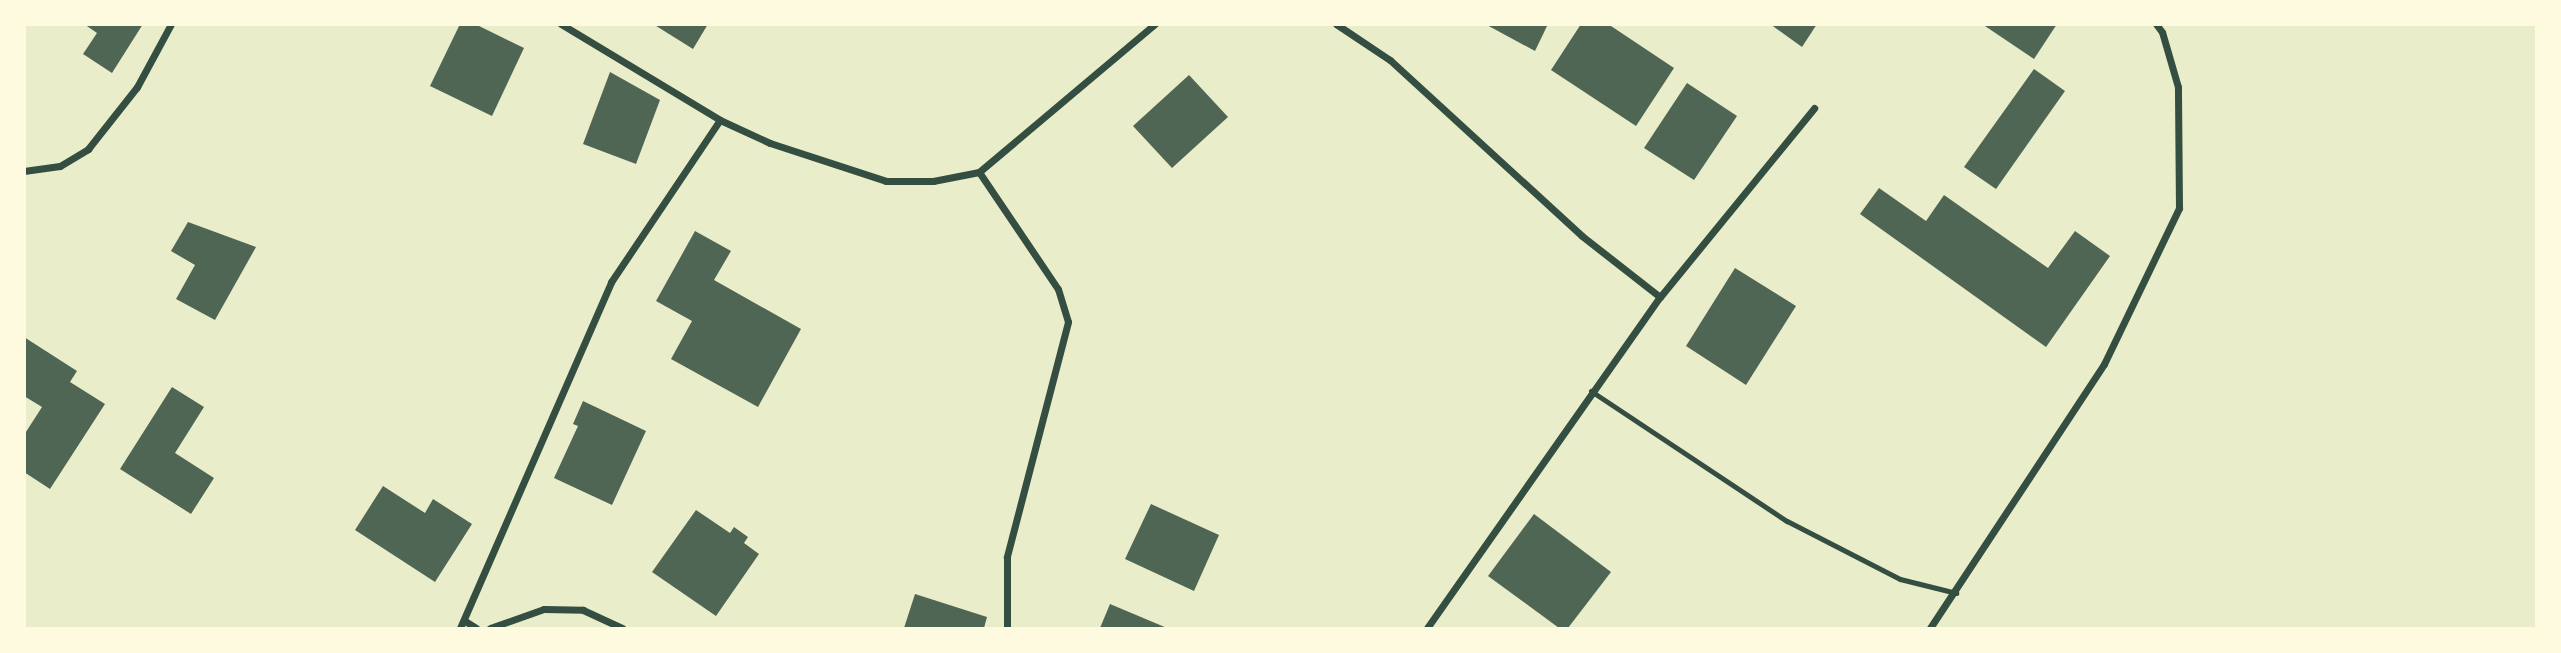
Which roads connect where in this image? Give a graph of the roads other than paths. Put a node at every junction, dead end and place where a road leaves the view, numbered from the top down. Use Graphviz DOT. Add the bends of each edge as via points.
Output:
graph roads {
  1 [pos="171,24"];
  2 [pos="561,24"];
  3 [pos="1154,24"];
  4 [pos="1336,24"];
  5 [pos="2156,24"];
  6 [pos="1814,108"];
  7 [pos="720,120"];
  8 [pos="24,171"];
  9 [pos="979,172"];
  10 [pos="1660,297"];
  11 [pos="1591,391"];
  12 [pos="1956,593"];
  13 [pos="465,621"];
  14 [pos="460,628"];
  15 [pos="476,628"];
  16 [pos="490,628"];
  17 [pos="622,628"];
  18 [pos="1007,628"];
  19 [pos="1427,628"];
  20 [pos="1930,628"];
  1 -- 8 [label="street" via="137,87 88,149 60,166"];
  2 -- 7 [label="street"];
  3 -- 9 [label="street"];
  4 -- 10 [label="street" via="1390,60 1582,236"];
  5 -- 12 [label="street" via="2178,87 2179,208 2104,364"];
  6 -- 10 [label="street"];
  7 -- 9 [label="street" via="770,143 886,181 933,181"];
  7 -- 13 [label="street" via="611,282 497,534"];
  9 -- 18 [label="street" via="1058,289 1068,321 1007,556"];
  10 -- 11 [label="street"];
  11 -- 12 [label="lane" via="1787,521 1900,579"];
  11 -- 19 [label="street"];
  12 -- 20 [label="street"];
  13 -- 14 [label="street"];
  13 -- 15 [label="street"];
  16 -- 17 [label="street" via="544,609 583,610"];
}
